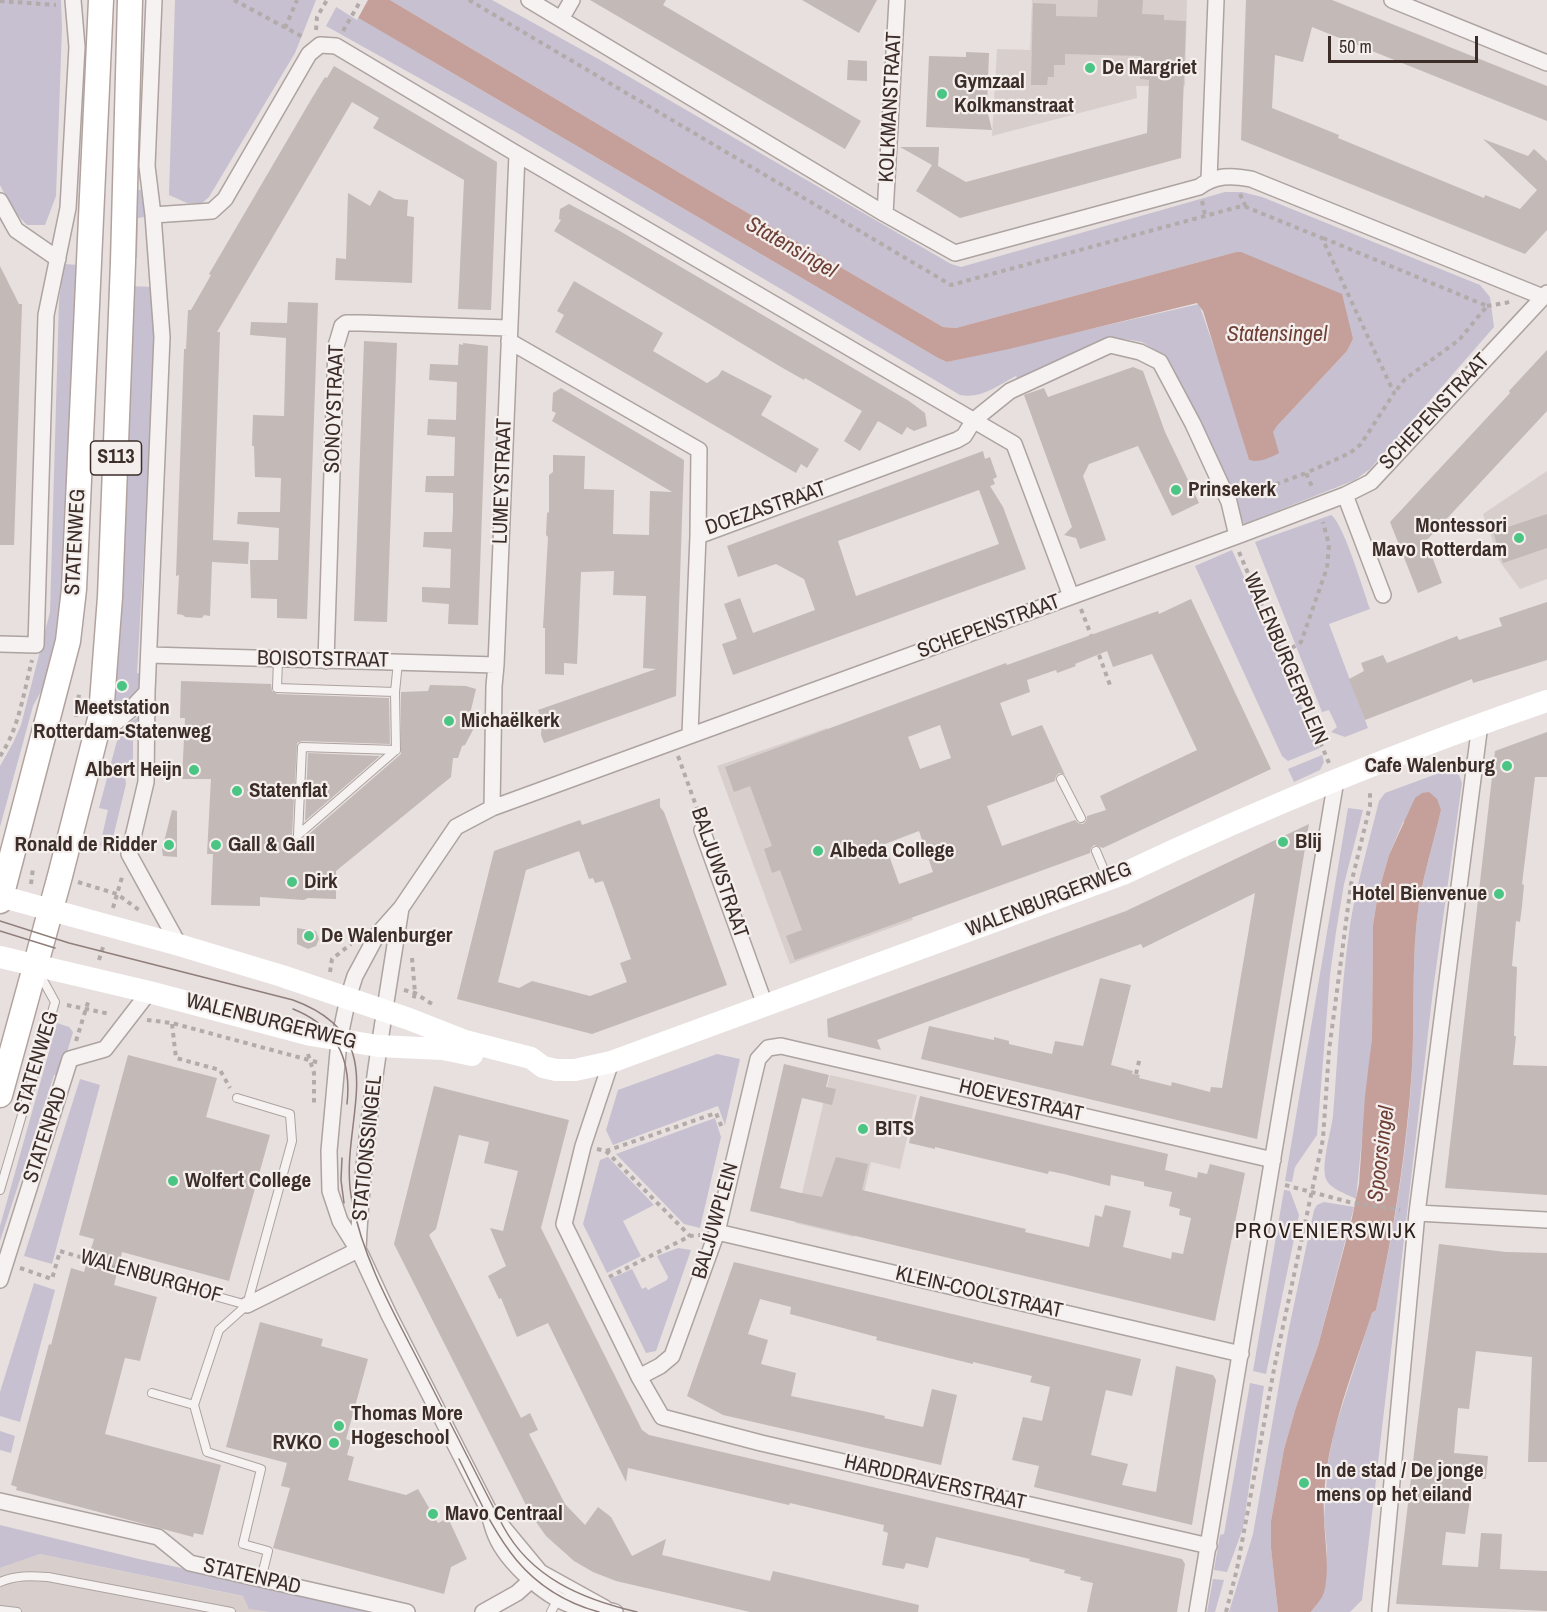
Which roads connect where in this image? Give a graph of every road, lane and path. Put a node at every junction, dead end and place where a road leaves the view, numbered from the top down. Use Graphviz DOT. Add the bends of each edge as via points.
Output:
graph roads {
  1 [pos="101,0"];
  2 [pos="130,0"];
  3 [pos="154,0"];
  4 [pos="234,0"];
  5 [pos="327,0"];
  6 [pos="361,0"];
  7 [pos="529,0"];
  8 [pos="572,0"];
  9 [pos="897,0"];
  10 [pos="1216,0"];
  11 [pos="1392,0"];
  12 [pos="0,1"];
  13 [pos="296,2"];
  14 [pos="73,3"];
  15 [pos="316,17"];
  16 [pos="561,19"];
  17 [pos="285,28"];
  18 [pos="343,31"];
  19 [pos="320,45"];
  20 [pos="1547,63"];
  21 [pos="517,154"];
  22 [pos="1209,180"];
  23 [pos="0,201"];
  24 [pos="885,214"];
  25 [pos="153,215"];
  26 [pos="1322,238"];
  27 [pos="58,260"];
  28 [pos="1545,295"];
  29 [pos="509,334"];
  30 [pos="1394,393"];
  31 [pos="974,420"];
  32 [pos="1306,473"];
  33 [pos="1345,495"];
  34 [pos="1229,502"];
  35 [pos="1318,505"];
  36 [pos="698,536"];
  37 [pos="1237,536"];
  38 [pos="1074,595"];
  39 [pos="1383,595"];
  40 [pos="1091,634"];
  41 [pos="0,644"];
  42 [pos="36,645"];
  43 [pos="1284,653"];
  44 [pos="149,655"];
  45 [pos="1099,655"];
  46 [pos="278,660"];
  47 [pos="326,661"];
  48 [pos="398,662"];
  49 [pos="496,665"];
  50 [pos="25,685"];
  51 [pos="1110,685"];
  52 [pos="19,687"];
  53 [pos="147,692"];
  54 [pos="395,692"];
  55 [pos="1547,701"];
  56 [pos="1480,724"];
  57 [pos="690,734"];
  58 [pos="95,740"];
  59 [pos="673,741"];
  60 [pos="396,750"];
  61 [pos="0,756"];
  62 [pos="1369,767"];
  63 [pos="1061,779"];
  64 [pos="1336,780"];
  65 [pos="492,808"];
  66 [pos="1081,818"];
  67 [pos="702,830"];
  68 [pos="1096,851"];
  69 [pos="1108,880"];
  70 [pos="0,898"];
  71 [pos="401,908"];
  72 [pos="50,909"];
  73 [pos="179,945"];
  74 [pos="0,957"];
  75 [pos="412,957"];
  76 [pos="35,965"];
  77 [pos="149,992"];
  78 [pos="348,998"];
  79 [pos="765,1005"];
  80 [pos="86,1010"];
  81 [pos="384,1011"];
  82 [pos="409,1019"];
  83 [pos="339,1041"];
  84 [pos="378,1046"];
  85 [pos="768,1048"];
  86 [pos="1140,1057"];
  87 [pos="70,1059"];
  88 [pos="310,1061"];
  89 [pos="611,1062"];
  90 [pos="543,1067"];
  91 [pos="1136,1074"];
  92 [pos="0,1095"];
  93 [pos="237,1098"];
  94 [pos="737,1141"];
  95 [pos="583,1146"];
  96 [pos="606,1151"];
  97 [pos="1273,1160"];
  98 [pos="1270,1181"];
  99 [pos="0,1190"];
  100 [pos="1311,1192"];
  101 [pos="1411,1212"];
  102 [pos="1547,1220"];
  103 [pos="717,1232"];
  104 [pos="690,1236"];
  105 [pos="358,1250"];
  106 [pos="5,1264"];
  107 [pos="147,1277"];
  108 [pos="0,1280"];
  109 [pos="592,1286"];
  110 [pos="248,1305"];
  111 [pos="1241,1354"];
  112 [pos="639,1377"];
  113 [pos="152,1393"];
  114 [pos="194,1405"];
  115 [pos="0,1501"];
  116 [pos="1209,1546"];
  117 [pos="536,1576"];
  118 [pos="261,1579"];
  119 [pos="0,1582"];
  120 [pos="554,1605"];
  121 [pos="0,1610"];
  122 [pos="611,1611"];
  123 [pos="1380,1611"];
  124 [pos="17,1612"];
  125 [pos="231,1612"];
  126 [pos="406,1612"];
  127 [pos="483,1612"];
  128 [pos="1197,1612"];
  129 [pos="1226,1612"];
  1 -- 70 [label="main road, STATENWEG / S113" via="74,589 68,641"];
  2 -- 58 [label="main road, STATENWEG / S113" via="110,597 101,715"];
  3 -- 25 [label="street" via="147,166"];
  4 -- 17 [label="path"];
  5 -- 15 [label="path"];
  6 -- 18 [label="path"];
  7 -- 16 [label="street"];
  8 -- 16 [label="street"];
  9 -- 24 [label="street, KOLKMANSTRAAT"];
  10 -- 22 [label="street"];
  11 -- 20 [label="street"];
  12 -- 14 [label="path"];
  13 -- 17 [label="path"];
  14 -- 27 [label="street, STATENWEG" via="77,47 68,208"];
  16 -- 24 [label="street"];
  17 -- 19 [label="path"];
  19 -- 21 [label="street" via="336,46"];
  19 -- 25 [label="street" via="309,54 225,199 212,211"];
  21 -- 29 [label="street, LUMEYSTRAAT"];
  21 -- 31 [label="street"];
  22 -- 24 [label="street" via="1199,187 955,253"];
  22 -- 28 [label="street" via="1232,175 1251,179"];
  23 -- 27 [label="street" via="16,230"];
  25 -- 44 [label="street" via="162,337"];
  26 -- 30 [label="path" via="1487,306 1459,340 1406,379"];
  27 -- 42 [label="street, STATENWEG" via="46,315"];
  28 -- 33 [label="street, SCHEPENSTRAAT" via="1371,482"];
  29 -- 36 [label="street, DOEZASTRAAT" via="699,450"];
  29 -- 47 [label="street, SONOYSTRAAT" via="353,323 342,326 336,346"];
  29 -- 49 [label="street, LUMEYSTRAAT"];
  31 -- 34 [label="street" via="1010,391 1110,345 1140,352 1160,362"];
  31 -- 36 [label="street, DOEZASTRAAT" via="957,440"];
  31 -- 38 [label="street" via="1014,444"];
  32 -- 34 [label="path"];
  33 -- 35 [label="street, SCHEPENSTRAAT"];
  33 -- 39 [label="street"];
  34 -- 37 [label="street"];
  35 -- 37 [label="street, SCHEPENSTRAAT"];
  35 -- 43 [label="path" via="1329,545 1327,568 1301,642"];
  36 -- 57 [label="street"];
  37 -- 38 [label="street, SCHEPENSTRAAT"];
  37 -- 43 [label="path, WALENBURGERPLEIN" via="1239,553"];
  38 -- 40 [label="path"];
  38 -- 57 [label="street, SCHEPENSTRAAT"];
  41 -- 42 [label="street"];
  42 -- 50 [label="path"];
  43 -- 64 [label="path, WALENBURGERPLEIN"];
  44 -- 46 [label="street, BOISOTSTRAAT"];
  44 -- 53 [label="street"];
  45 -- 51 [label="path"];
  46 -- 47 [label="street, BOISOTSTRAAT"];
  46 -- 54 [label="lane" via="277,688"];
  47 -- 48 [label="street, BOISOTSTRAAT"];
  48 -- 49 [label="street, BOISOTSTRAAT"];
  48 -- 54 [label="lane"];
  49 -- 65 [label="street, LUMEYSTRAAT"];
  50 -- 52 [label="path"];
  50 -- 61 [label="path"];
  53 -- 58 [label="street"];
  53 -- 73 [label="street" via="146,782 129,854"];
  54 -- 60 [label="lane"];
  55 -- 56 [label="street, WALENBURGERWEG"];
  56 -- 62 [label="street, WALENBURGERWEG"];
  56 -- 101 [label="street"];
  57 -- 59 [label="street, SCHEPENSTRAAT"];
  58 -- 72 [label="main road, STATENWEG / S113"];
  59 -- 65 [label="street, SCHEPENSTRAAT"];
  59 -- 67 [label="path, BALJUWSTRAAT"];
  60 -- 60 [label="lane" via="302,747 298,835 351,789"];
  62 -- 64 [label="street, WALENBURGERWEG"];
  62 -- 100 [label="path" via="1370,806 1351,884 1329,1050 1323,1138"];
  63 -- 66 [label="lane"];
  64 -- 69 [label="street, WALENBURGERWEG"];
  64 -- 97 [label="street"];
  65 -- 71 [label="street, SCHEPENSTRAAT" via="456,827"];
  67 -- 79 [label="street, BALJUWSTRAAT"];
  68 -- 69 [label="lane"];
  69 -- 79 [label="street, WALENBURGERWEG"];
  70 -- 72 [label="street, WALENBURGERWEG"];
  71 -- 78 [label="street, SCHEPENSTRAAT" via="377,935"];
  71 -- 81 [label="street, SCHEPENSTRAAT"];
  72 -- 73 [label="street, WALENBURGERWEG"];
  72 -- 76 [label="main road, S113"];
  73 -- 78 [label="street, WALENBURGERWEG"];
  74 -- 76 [label="street, WALENBURGERWEG"];
  75 -- 82 [label="path" via="415,993"];
  76 -- 77 [label="street, WALENBURGERWEG"];
  76 -- 92 [label="main road, STATENWEG / S113"];
  76 -- 99 [label="lane, STATENWEG" via="55,1002"];
  77 -- 83 [label="street, WALENBURGERWEG"];
  77 -- 87 [label="street, STATENPAD" via="105,1049"];
  78 -- 81 [label="street, WALENBURGERWEG"];
  78 -- 83 [label="street, STATIONSSINGEL"];
  79 -- 89 [label="street, WALENBURGERWEG"];
  80 -- 87 [label="path, STATENPAD"];
  81 -- 82 [label="street, WALENBURGERWEG"];
  81 -- 84 [label="street, STATIONSSINGEL"];
  82 -- 90 [label="street, WALENBURGERWEG" via="465,1041 531,1058"];
  83 -- 84 [label="street, WALENBURGERWEG"];
  83 -- 105 [label="street, STATIONSSINGEL" via="329,1151 330,1191 340,1221"];
  84 -- 90 [label="street, WALENBURGERWEG" via="443,1049 528,1070"];
  84 -- 105 [label="street, STATIONSSINGEL" via="360,1192"];
  85 -- 94 [label="street, BALJUWPLEIN" via="758,1059"];
  85 -- 97 [label="street, HOEVESTRAAT" via="781,1046"];
  86 -- 91 [label="path"];
  87 -- 106 [label="street, STATENPAD"];
  88 -- 93 [label="path, WALENBURGERWEG" via="172,1023 176,1058 220,1070"];
  89 -- 90 [label="street, WALENBURGERWEG" via="575,1070"];
  89 -- 95 [label="street"];
  93 -- 110 [label="lane, WALENBURGHOF" via="290,1114 292,1141"];
  94 -- 96 [label="path" via="726,1136 716,1113"];
  94 -- 103 [label="street, BALJUWPLEIN"];
  95 -- 96 [label="path"];
  95 -- 109 [label="street" via="564,1224"];
  96 -- 104 [label="path"];
  97 -- 98 [label="street"];
  98 -- 100 [label="path"];
  98 -- 111 [label="street"];
  100 -- 101 [label="path"];
  100 -- 129 [label="path"];
  101 -- 102 [label="street"];
  101 -- 123 [label="street"];
  103 -- 104 [label="path"];
  103 -- 111 [label="street, KLEIN-COOLSTRAAT"];
  103 -- 112 [label="street, BALJUWPLEIN" via="672,1356"];
  104 -- 109 [label="path"];
  105 -- 110 [label="street, WALENBURGHOF"];
  105 -- 117 [label="street, STATIONSSINGEL" via="488,1509"];
  106 -- 107 [label="path, WALENBURGHOF" via="52,1279 60,1251"];
  106 -- 108 [label="street, STATENPAD"];
  107 -- 110 [label="lane, WALENBURGHOF"];
  109 -- 112 [label="street"];
  110 -- 114 [label="lane, WALENBURGHOF" via="219,1330"];
  111 -- 116 [label="street"];
  112 -- 116 [label="street, HARDDRAVERSTRAAT" via="662,1417"];
  113 -- 114 [label="lane"];
  114 -- 118 [label="lane" via="207,1452 261,1469 243,1544 268,1551"];
  115 -- 118 [label="street, STATENPAD" via="158,1537 190,1563"];
  116 -- 128 [label="street"];
  117 -- 120 [label="street, STATIONSSINGEL"];
  117 -- 122 [label="street, STATIONSSINGEL"];
  117 -- 127 [label="street" via="517,1593"];
  118 -- 126 [label="street, STATENPAD"];
  119 -- 125 [label="lane" via="20,1576 48,1577"];
  120 -- 122 [label="street, STATIONSSINGEL"];
  121 -- 124 [label="lane"];
}
